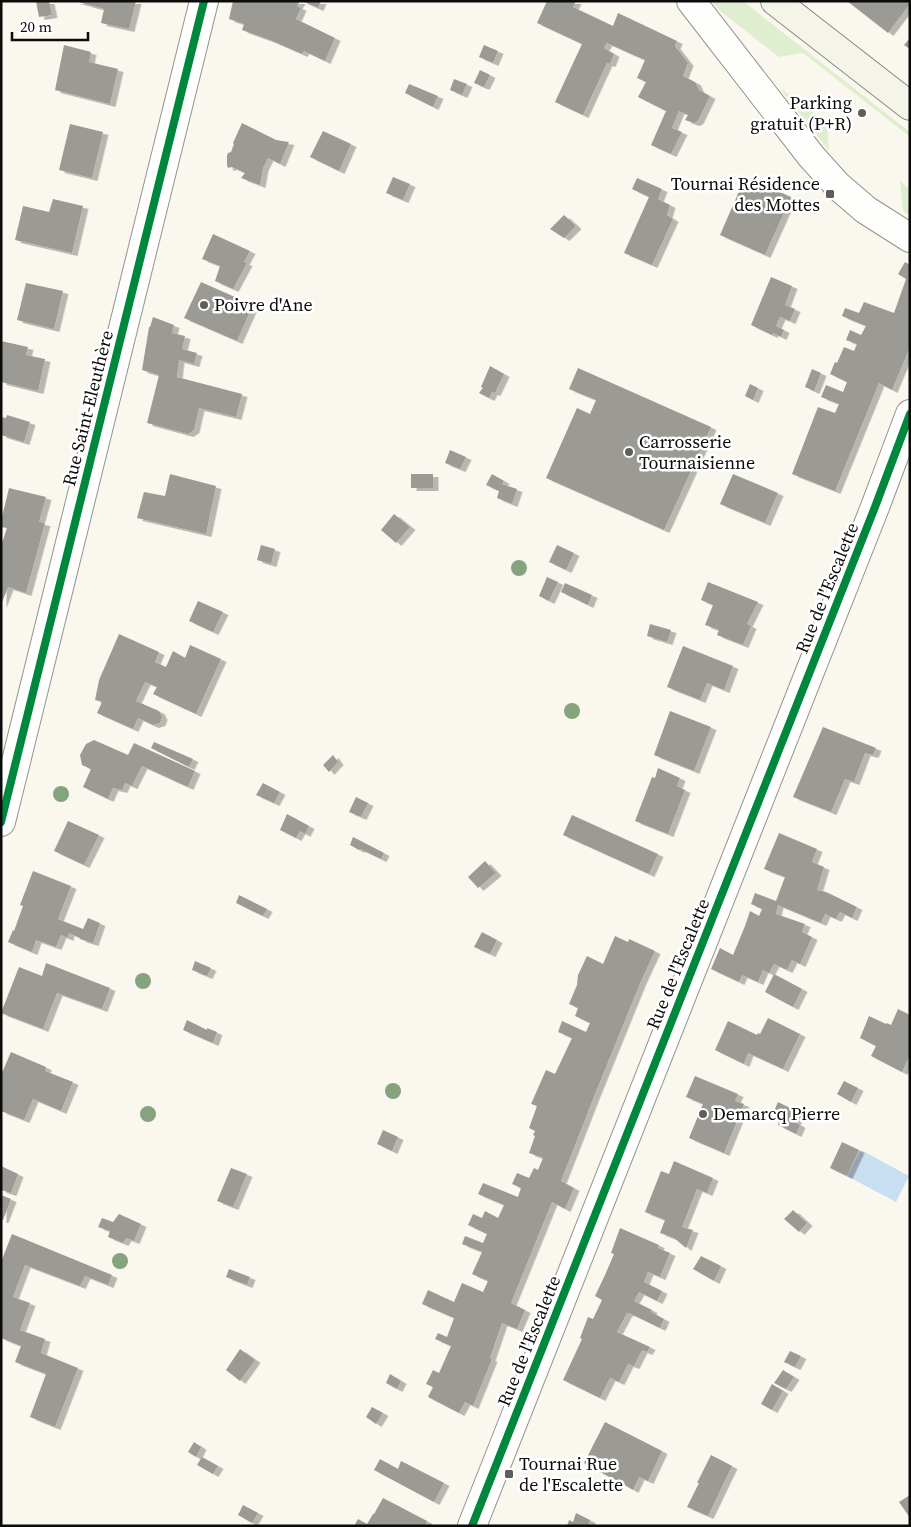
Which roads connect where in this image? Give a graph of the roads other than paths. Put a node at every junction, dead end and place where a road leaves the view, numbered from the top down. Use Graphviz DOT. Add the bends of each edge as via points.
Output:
graph roads {
  1 [pos="204,1"];
  2 [pos="691,1"];
  3 [pos="775,1"];
  4 [pos="910,106"];
  5 [pos="910,238"];
  6 [pos="910,414"];
  7 [pos="1,822"];
  8 [pos="472,1526"];
  1 -- 7 [label="street, Rue Saint-Eleuthère"];
  2 -- 5 [label="street" via="838,186 866,210"];
  3 -- 4 [label="main road"];
  6 -- 8 [label="street, Rue de l'Escalette"];
}
